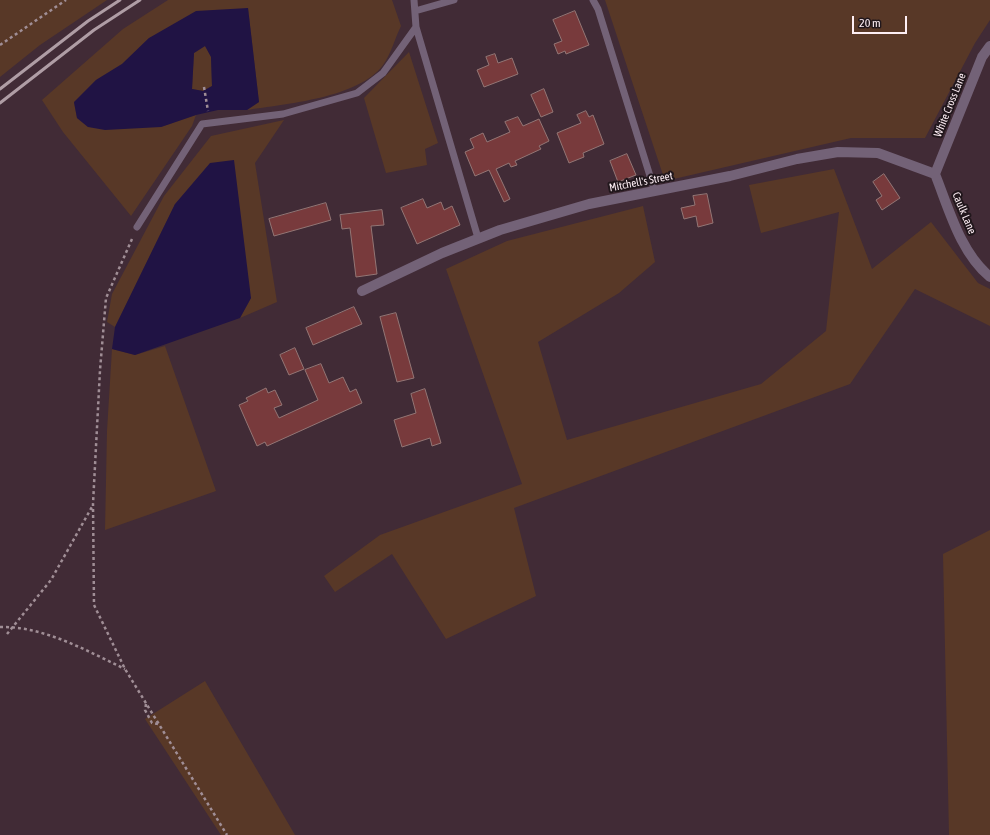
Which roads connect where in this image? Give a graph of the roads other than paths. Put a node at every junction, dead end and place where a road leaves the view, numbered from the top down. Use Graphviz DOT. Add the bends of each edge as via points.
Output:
graph roads {
  1 [pos="414,0"];
  2 [pos="454,0"];
  3 [pos="593,0"];
  4 [pos="415,11"];
  5 [pos="416,27"];
  6 [pos="990,46"];
  7 [pos="935,174"];
  8 [pos="655,192"];
  9 [pos="137,227"];
  10 [pos="478,238"];
  11 [pos="990,277"];
  12 [pos="362,291"];
  1 -- 4 [label="lane"];
  2 -- 4 [label="lane"];
  3 -- 8 [label="lane" via="601,16"];
  4 -- 5 [label="lane"];
  5 -- 9 [label="lane" via="383,73 357,94 284,114 202,124"];
  5 -- 10 [label="lane"];
  6 -- 7 [label="street, White Cross Lane" via="982,57"];
  7 -- 8 [label="street, Mitchell's Street" via="878,153 838,152"];
  7 -- 11 [label="street, Caulk Lane" via="958,234"];
  8 -- 10 [label="street, Mitchell's Street" via="588,204"];
  10 -- 12 [label="street, Mitchell's Street"];
}
